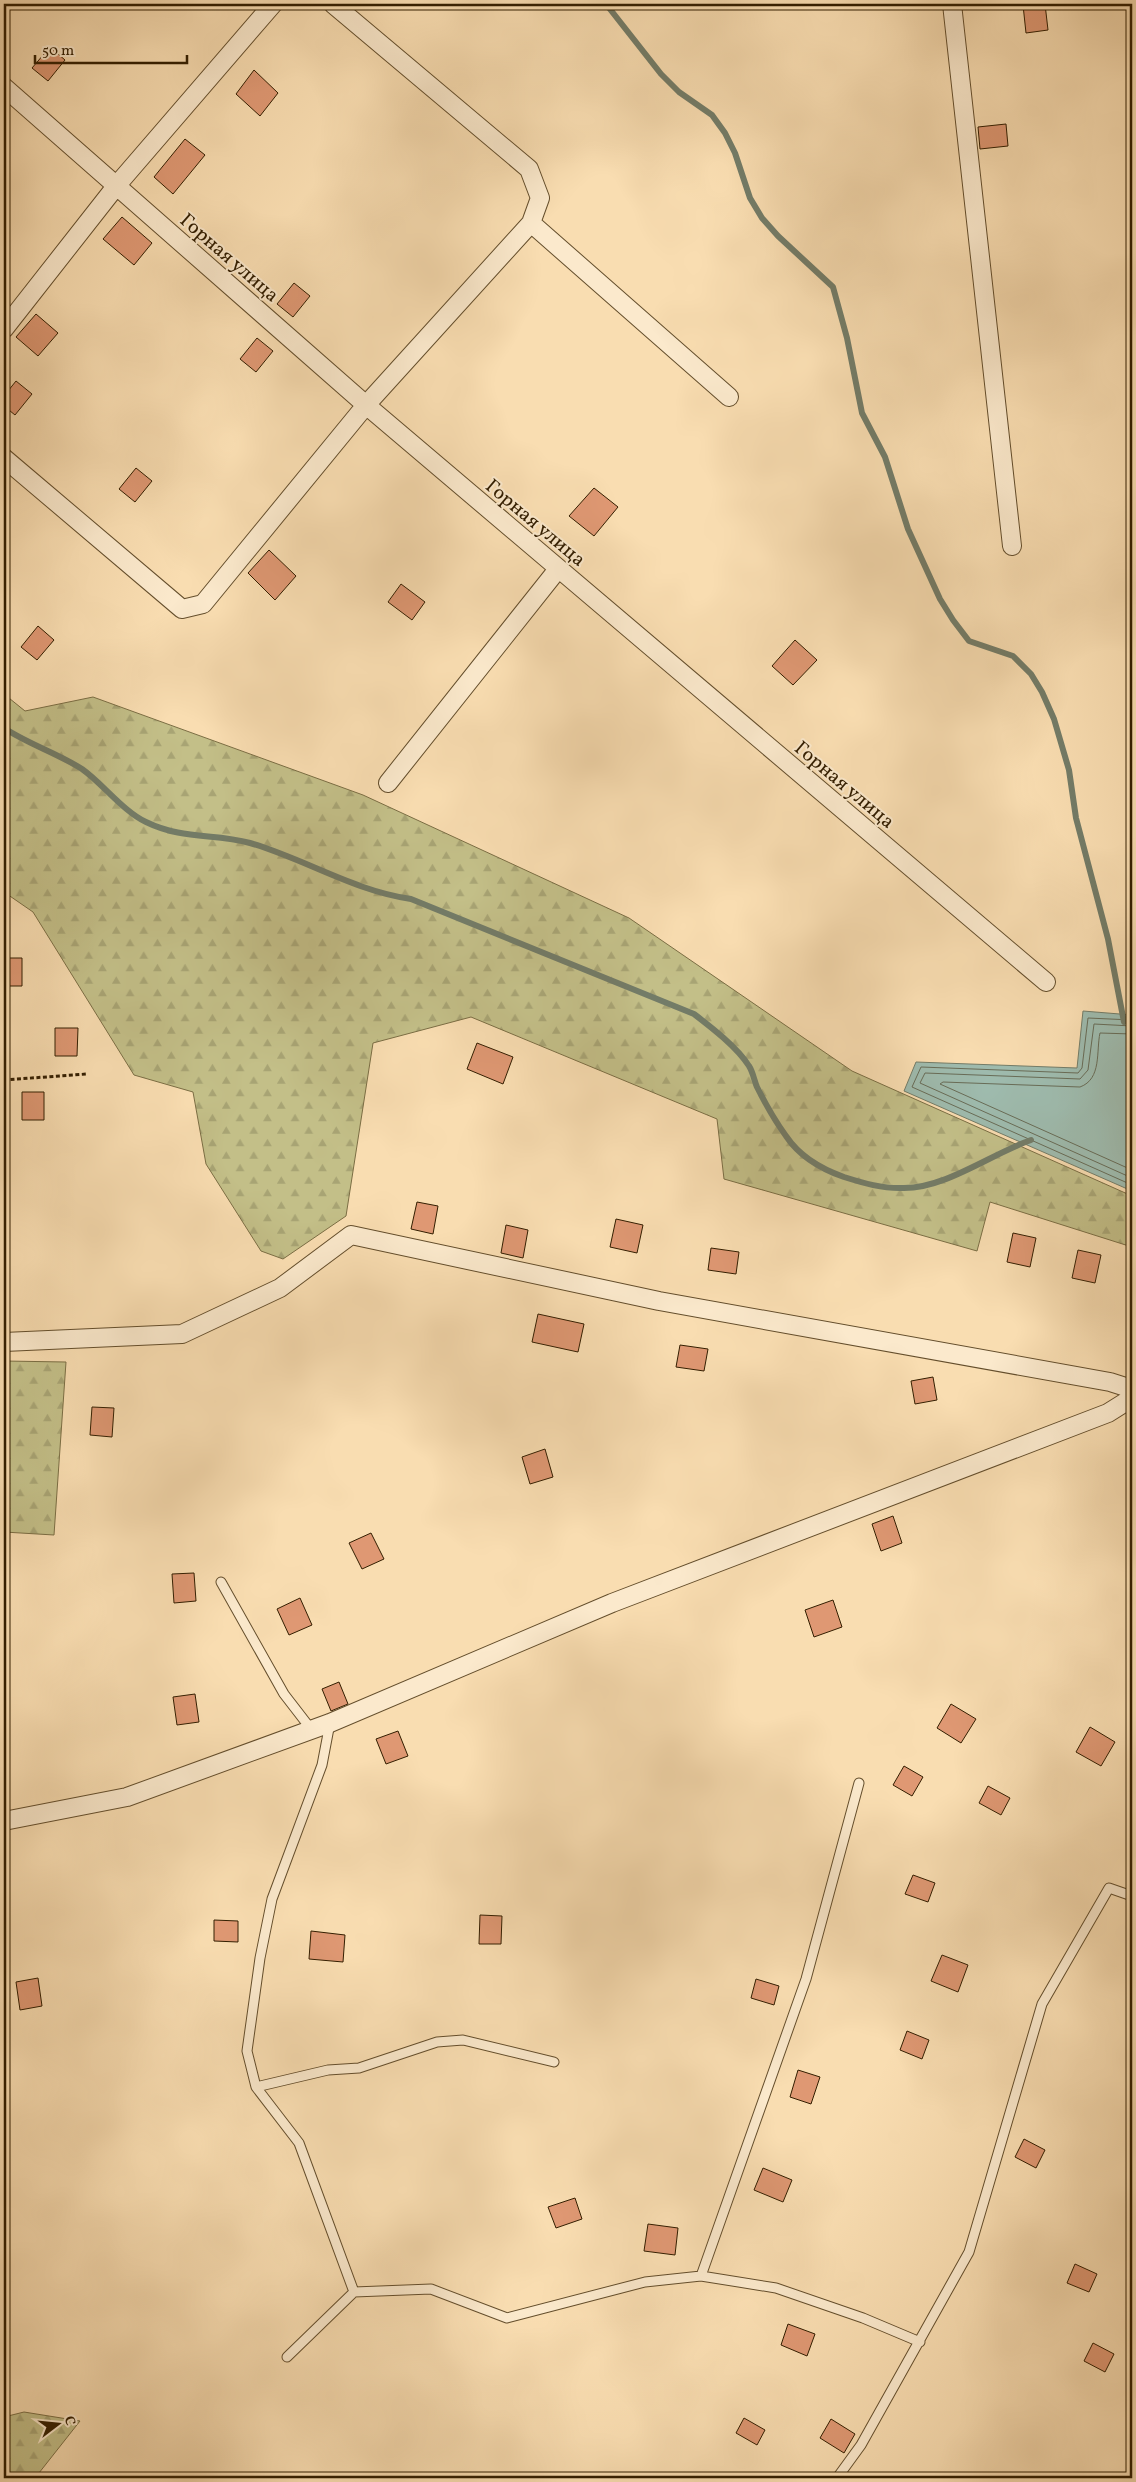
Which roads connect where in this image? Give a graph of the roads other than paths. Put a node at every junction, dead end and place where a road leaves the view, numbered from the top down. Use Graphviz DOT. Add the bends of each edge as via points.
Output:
graph roads {
  1 [pos="273,4"];
  2 [pos="333,4"];
  3 [pos="952,4"];
  4 [pos="4,87"];
  5 [pos="117,185"];
  6 [pos="531,224"];
  7 [pos="4,329"];
  8 [pos="729,397"];
  9 [pos="366,405"];
  10 [pos="4,458"];
  11 [pos="1012,546"];
  12 [pos="558,569"];
  13 [pos="388,783"];
  14 [pos="1046,982"];
  15 [pos="4,1342"];
  16 [pos="1132,1389"];
  17 [pos="1132,1398"];
  18 [pos="221,1582"];
  19 [pos="330,1723"];
  20 [pos="310,1730"];
  21 [pos="859,1783"];
  22 [pos="4,1821"];
  23 [pos="1132,1896"];
  24 [pos="554,2062"];
  25 [pos="256,2086"];
  26 [pos="701,2276"];
  27 [pos="354,2292"];
  28 [pos="920,2342"];
  29 [pos="287,2357"];
  30 [pos="837,2478"];
  1 -- 5 [label="street"];
  2 -- 6 [label="street" via="528,169 540,198"];
  3 -- 11 [label="street"];
  4 -- 5 [label="street, Горная улица"];
  5 -- 7 [label="street"];
  5 -- 9 [label="street, Горная улица"];
  6 -- 8 [label="street"];
  6 -- 9 [label="street"];
  9 -- 10 [label="street" via="203,604 182,609"];
  9 -- 12 [label="street, Горная улица"];
  12 -- 13 [label="street"];
  12 -- 14 [label="street, Горная улица"];
  15 -- 16 [label="street" via="182,1334 280,1288 352,1235 659,1300 1110,1382"];
  17 -- 19 [label="street" via="1108,1413 612,1603"];
  18 -- 20 [label="lane" via="284,1694"];
  19 -- 20 [label="street"];
  19 -- 25 [label="lane" via="322,1766 272,1899 246,2051"];
  20 -- 22 [label="street" via="126,1797"];
  21 -- 26 [label="lane" via="806,1980"];
  23 -- 28 [label="lane" via="1109,1888 1042,2004 969,2252"];
  24 -- 25 [label="lane" via="463,2040 437,2042 358,2068 328,2070"];
  25 -- 27 [label="lane" via="299,2143"];
  26 -- 27 [label="lane" via="645,2282 507,2318 431,2289"];
  26 -- 28 [label="lane" via="776,2288"];
  27 -- 29 [label="lane"];
  28 -- 30 [label="lane" via="861,2445"];
}
